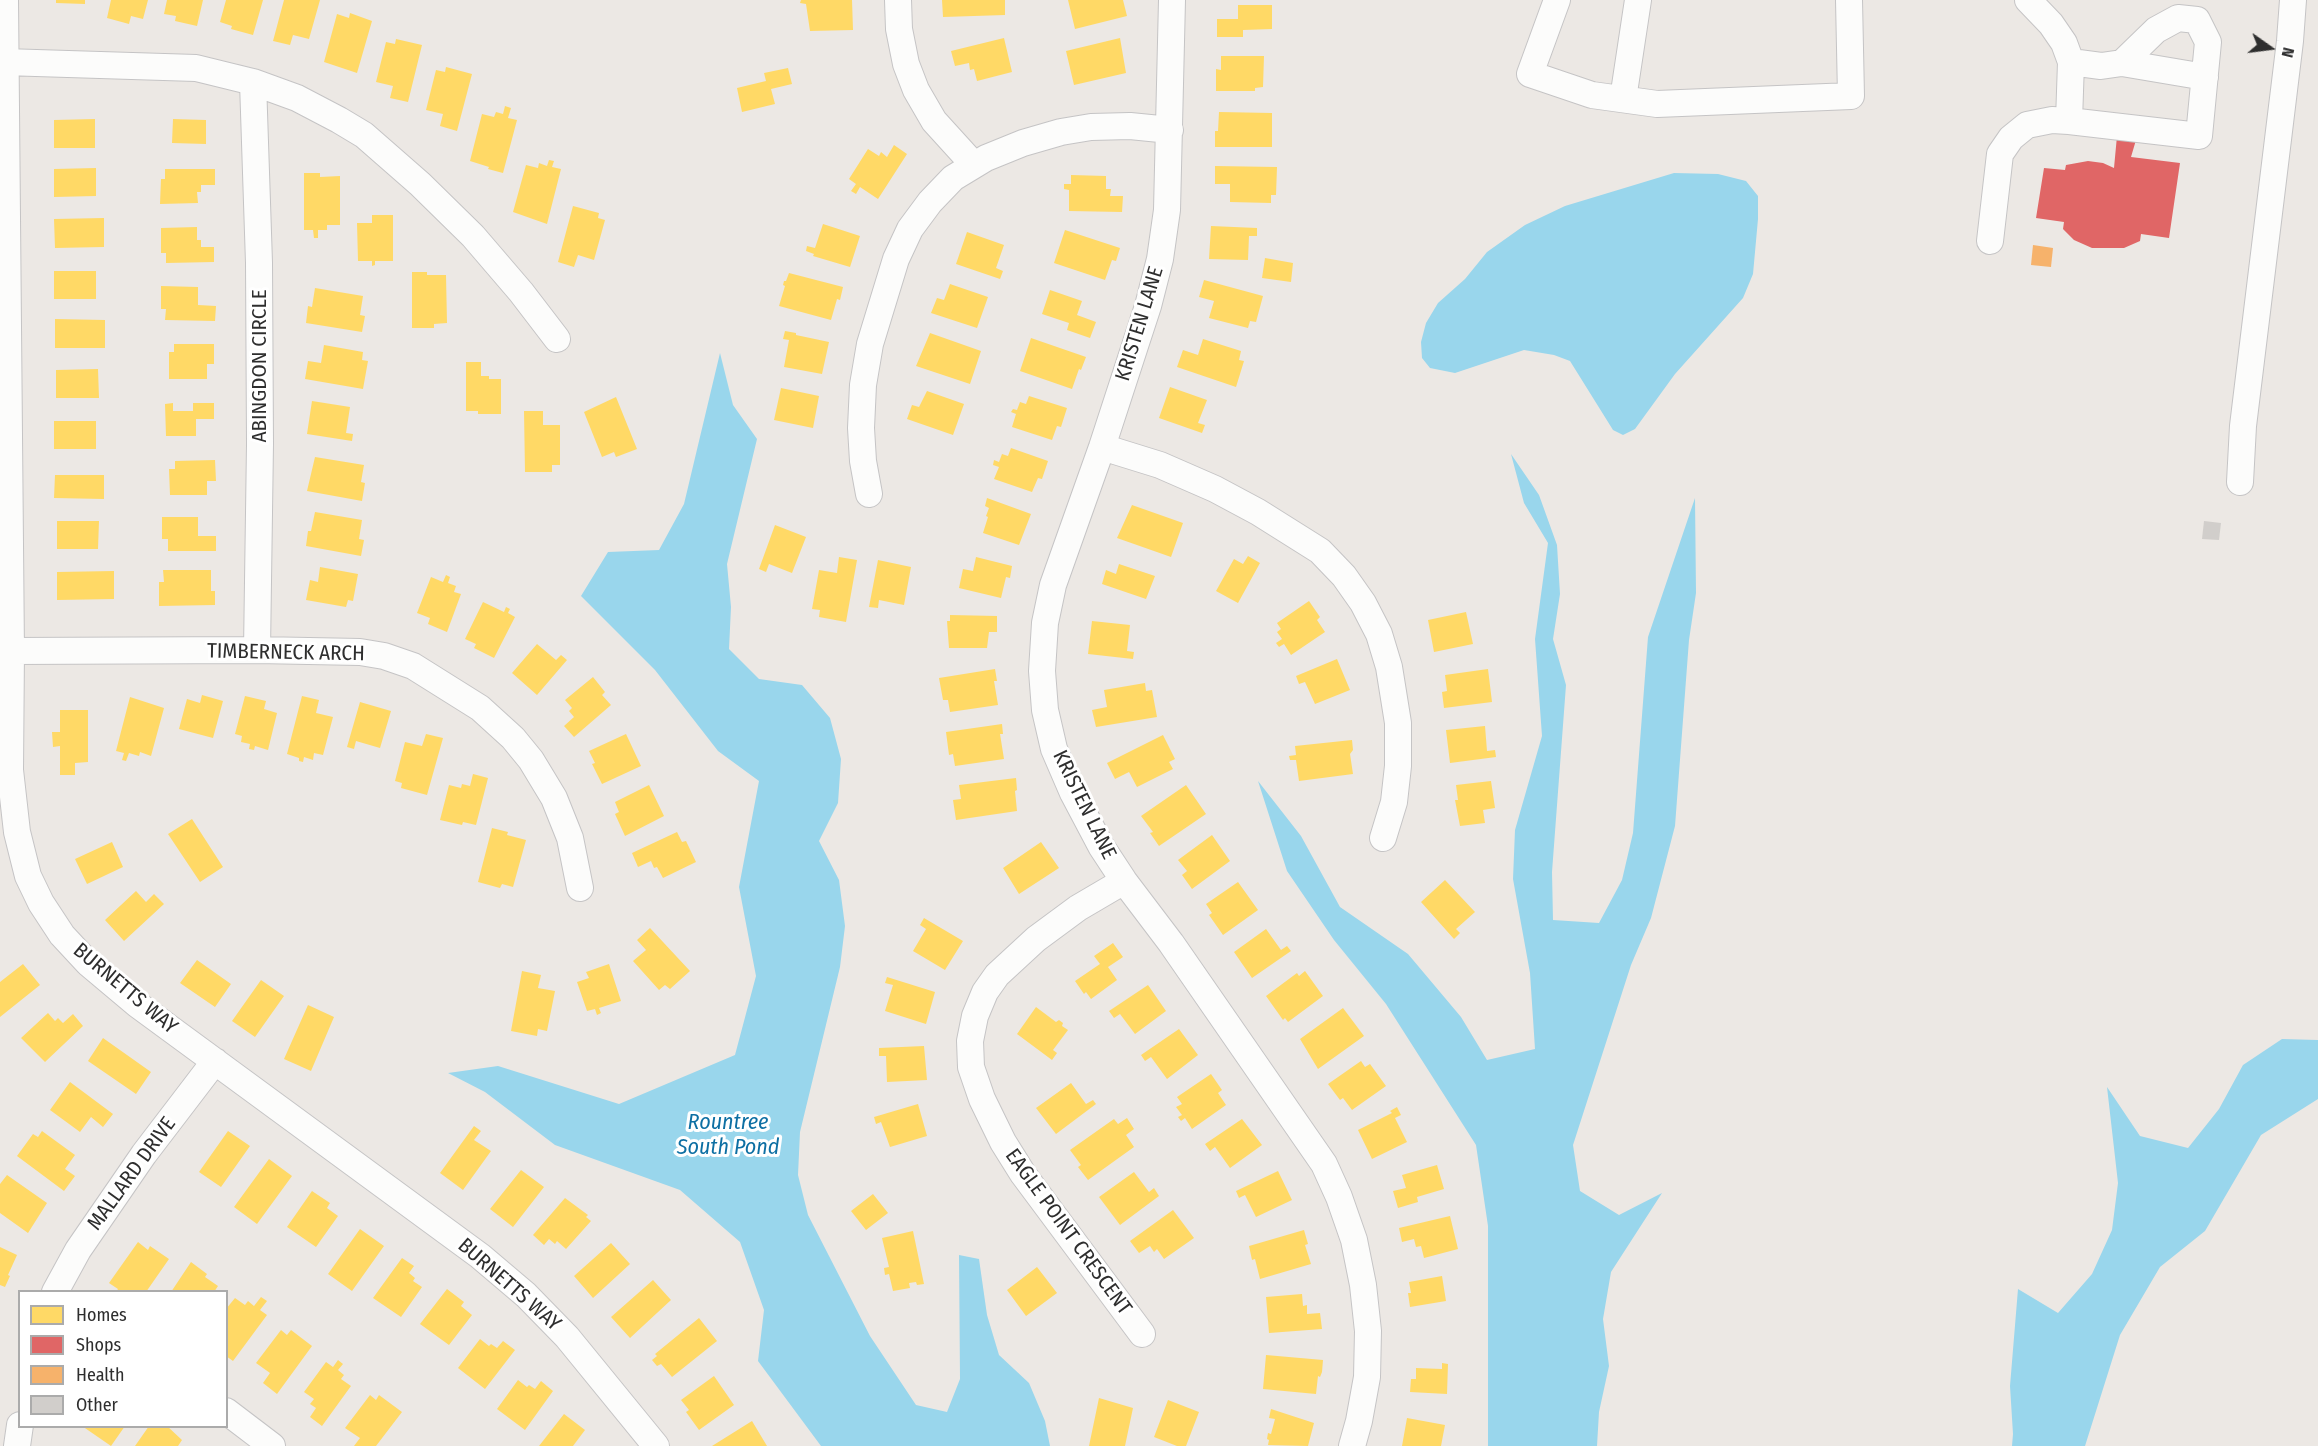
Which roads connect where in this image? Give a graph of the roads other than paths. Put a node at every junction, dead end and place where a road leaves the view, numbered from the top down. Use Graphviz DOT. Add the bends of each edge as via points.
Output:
graph roads {
  1 [pos="5,0"];
  2 [pos="898,0"];
  3 [pos="1172,0"];
  4 [pos="1557,0"];
  5 [pos="1638,0"];
  6 [pos="1849,0"];
  7 [pos="2028,0"];
  8 [pos="2293,0"];
  9 [pos="4,62"];
  10 [pos="2071,62"];
  11 [pos="2122,63"];
  12 [pos="2205,77"];
  13 [pos="253,82"];
  14 [pos="1623,99"];
  15 [pos="2069,121"];
  16 [pos="1170,130"];
  17 [pos="974,165"];
  18 [pos="1990,241"];
  19 [pos="557,339"];
  20 [pos="1102,447"];
  21 [pos="2240,482"];
  22 [pos="869,494"];
  23 [pos="257,650"];
  24 [pos="11,651"];
  25 [pos="1383,837"];
  26 [pos="1124,881"];
  27 [pos="580,888"];
  28 [pos="215,1061"];
  29 [pos="56,1290"];
  30 [pos="1142,1334"];
  31 [pos="228,1413"];
  32 [pos="20,1428"];
  33 [pos="17,1446"];
  34 [pos="272,1446"];
  35 [pos="656,1446"];
  36 [pos="1352,1446"];
  1 -- 9 [label="street, BURNETTS WAY"];
  2 -- 17 [label="street" via="899,30 916,90 934,121"];
  3 -- 16 [label="street, KRISTEN LANE"];
  4 -- 14 [label="street" via="1530,74 1592,95"];
  5 -- 14 [label="street"];
  6 -- 14 [label="street" via="1851,96 1657,104"];
  7 -- 10 [label="street" via="2051,24"];
  8 -- 21 [label="street" via="2243,426"];
  9 -- 13 [label="street" via="196,68"];
  9 -- 24 [label="street, BURNETTS WAY"];
  10 -- 11 [label="street" via="2102,66"];
  10 -- 15 [label="street"];
  11 -- 12 [label="street"];
  11 -- 12 [label="street" via="2156,30 2178,18 2197,20 2208,42"];
  12 -- 15 [label="street" via="2199,136"];
  13 -- 19 [label="street" via="297,98 364,135 472,236"];
  13 -- 23 [label="street, ABINGDON CIRCLE" via="259,263"];
  15 -- 18 [label="street" via="2027,125 2011,138 2001,154"];
  16 -- 17 [label="street" via="1130,126 1060,132"];
  16 -- 20 [label="street, KRISTEN LANE" via="1167,210 1160,259"];
  17 -- 22 [label="street" via="953,178 930,202 910,229 896,259 870,344 863,386 861,428"];
  20 -- 25 [label="street" via="1160,465 1258,512 1320,551 1364,603 1389,667 1398,723 1394,802"];
  20 -- 26 [label="street, KRISTEN LANE" via="1053,585 1045,623 1042,671 1045,710 1054,748 1073,793"];
  23 -- 24 [label="street, TIMBERNECK ARCH"];
  23 -- 27 [label="street, TIMBERNECK ARCH" via="384,656 429,675 480,708 519,745 554,798 570,838"];
  24 -- 28 [label="street, BURNETTS WAY" via="11,788 28,876 41,903 88,963"];
  26 -- 30 [label="street, EAGLE POINT CRESCENT" via="1036,939 997,975 975,1016 970,1041 971,1067 982,1099 1023,1174"];
  26 -- 36 [label="street, KRISTEN LANE" via="1324,1164 1339,1197 1364,1285 1368,1331 1367,1377"];
  28 -- 29 [label="street, MALLARD DRIVE" via="137,1163"];
  28 -- 35 [label="street, BURNETTS WAY" via="480,1256 526,1295 567,1337"];
  31 -- 34 [label="street"];
  32 -- 33 [label="street"];
}
